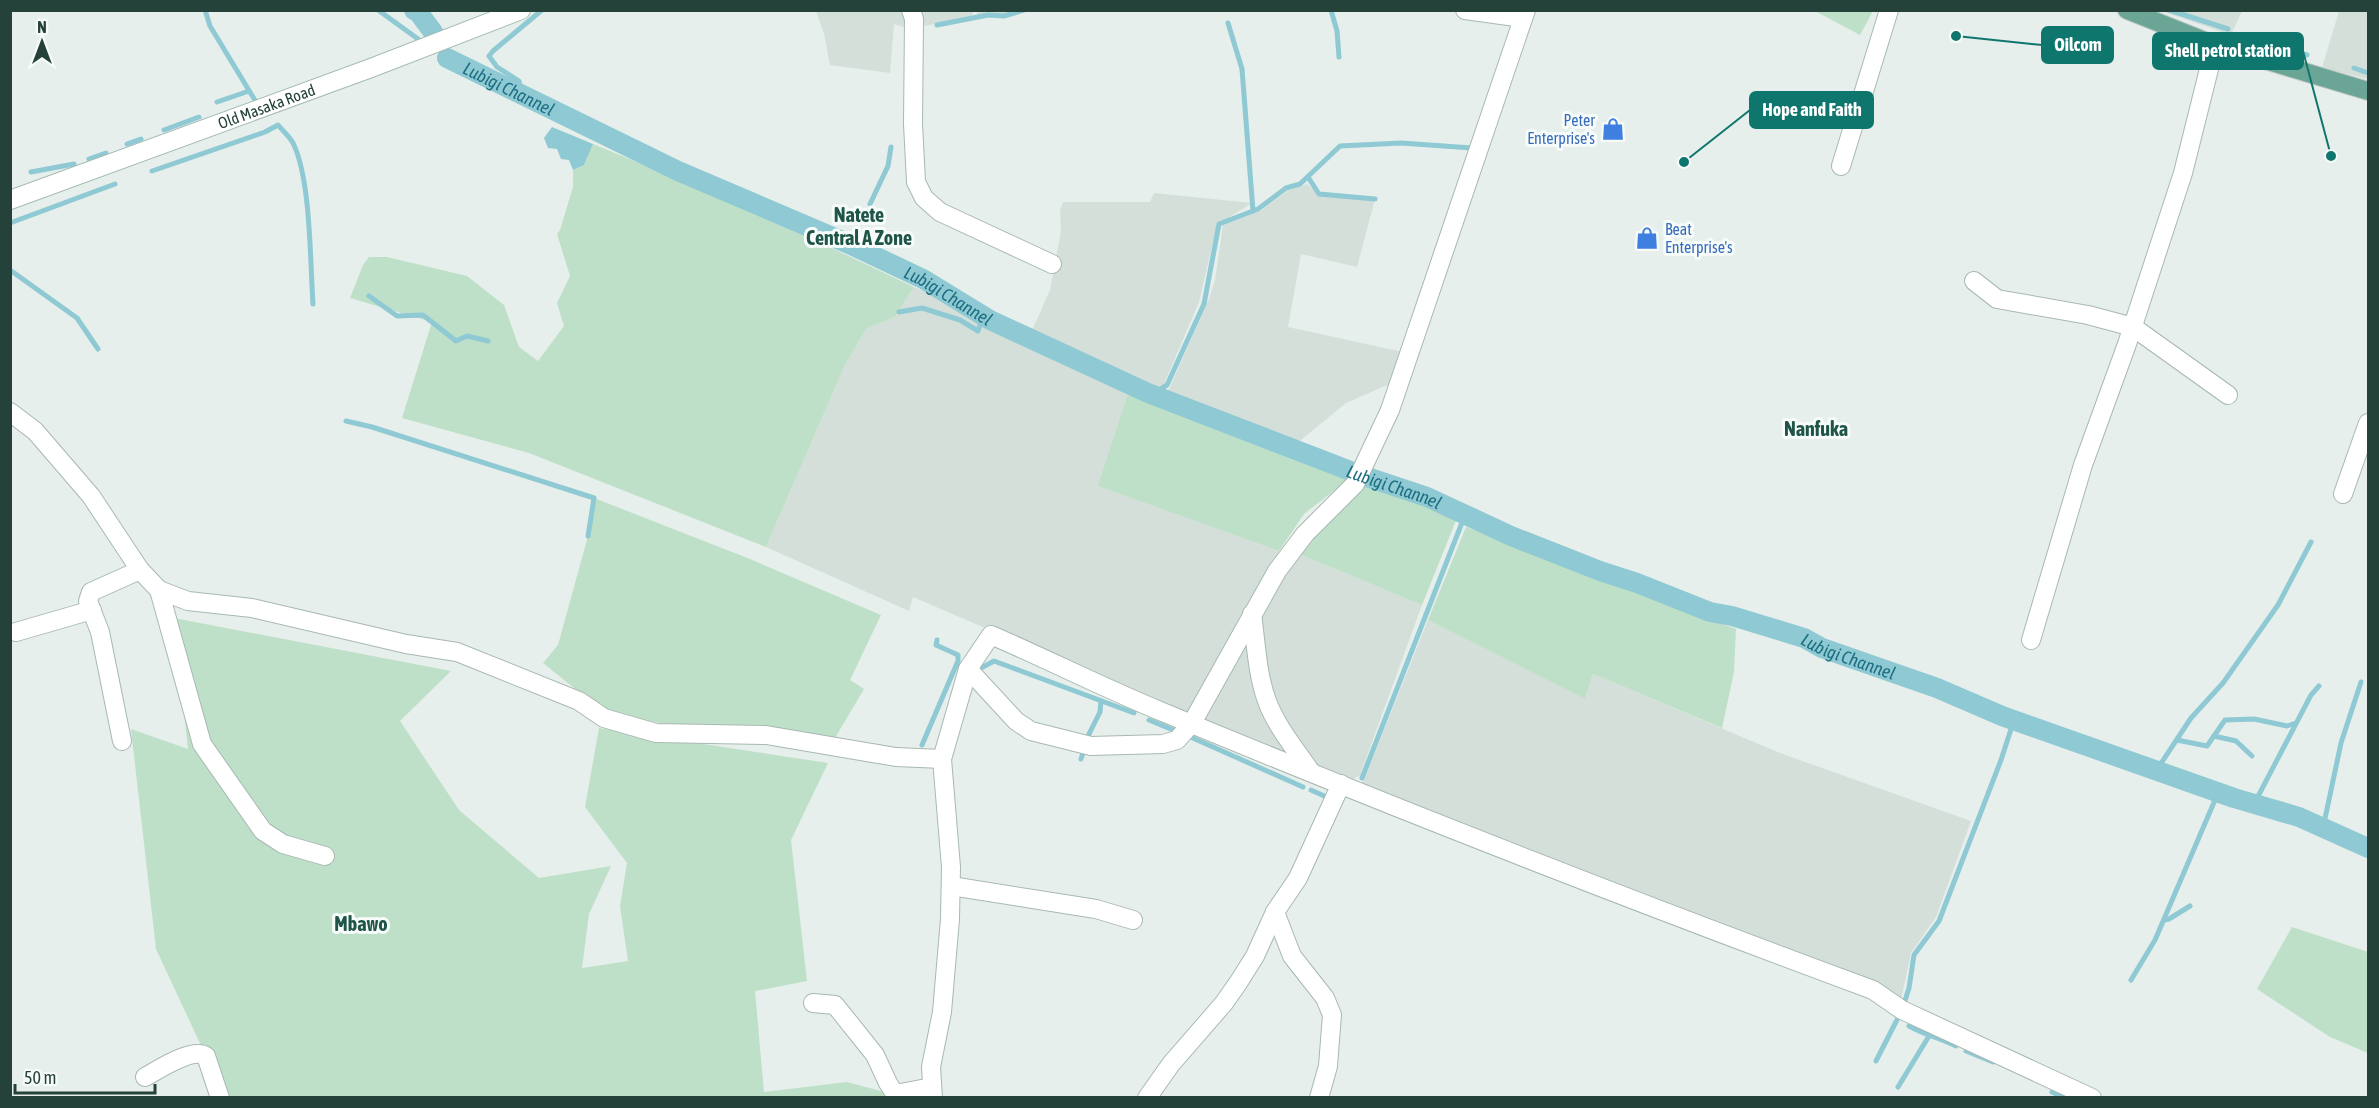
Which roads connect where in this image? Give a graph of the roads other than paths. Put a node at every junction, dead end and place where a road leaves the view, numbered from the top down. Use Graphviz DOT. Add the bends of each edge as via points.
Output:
graph roads {
  1 [pos="911,10"];
  2 [pos="1465,10"];
  3 [pos="1889,10"];
  4 [pos="2127,10"];
  5 [pos="513,12"];
  6 [pos="1525,14"];
  7 [pos="2215,45"];
  8 [pos="2368,91"];
  9 [pos="1841,166"];
  10 [pos="10,200"];
  11 [pos="1052,264"];
  12 [pos="1974,281"];
  13 [pos="2133,327"];
  14 [pos="2228,396"];
  15 [pos="10,412"];
  16 [pos="2368,423"];
  17 [pos="2343,494"];
  18 [pos="140,570"];
  19 [pos="159,590"];
  20 [pos="92,610"];
  21 [pos="1252,614"];
  22 [pos="16,632"];
  23 [pos="2031,640"];
  24 [pos="968,669"];
  25 [pos="1192,723"];
  26 [pos="122,741"];
  27 [pos="942,759"];
  28 [pos="1311,772"];
  29 [pos="1341,784"];
  30 [pos="324,856"];
  31 [pos="951,886"];
  32 [pos="1275,912"];
  33 [pos="1134,920"];
  34 [pos="813,1003"];
  35 [pos="145,1077"];
  36 [pos="932,1092"];
  37 [pos="220,1098"];
  38 [pos="1146,1098"];
  39 [pos="1319,1098"];
  40 [pos="2092,1098"];
  1 -- 11 [label="street" via="916,182 924,198 939,212"];
  2 -- 6 [label="street"];
  3 -- 9 [label="street"];
  4 -- 7 [label="main road"];
  5 -- 10 [label="street, Old Masaka Road" via="388,62"];
  6 -- 21 [label="street" via="1390,410 1368,461 1355,484 1305,534"];
  7 -- 8 [label="main road"];
  7 -- 13 [label="street" via="2183,173"];
  12 -- 13 [label="street" via="1997,299"];
  13 -- 14 [label="street"];
  13 -- 23 [label="street" via="2083,465"];
  15 -- 18 [label="street" via="35,431 91,496"];
  16 -- 17 [label="street"];
  18 -- 19 [label="street"];
  18 -- 20 [label="street" via="91,592 88,601"];
  19 -- 27 [label="street" via="188,601 252,608 457,652 579,701 604,718 656,733 766,735 896,757"];
  19 -- 30 [label="street" via="202,744 264,831 283,844"];
  20 -- 22 [label="street"];
  20 -- 26 [label="street"];
  21 -- 25 [label="street"];
  21 -- 28 [label="street" via="1266,700"];
  24 -- 25 [label="street" via="1016,721 1031,731 1091,746 1163,744 1177,740"];
  24 -- 25 [label="street" via="991,634"];
  24 -- 27 [label="street"];
  25 -- 28 [label="street"];
  27 -- 31 [label="street"];
  28 -- 29 [label="street"];
  29 -- 32 [label="street" via="1298,878"];
  29 -- 40 [label="street" via="1873,990 1902,1010"];
  31 -- 33 [label="street" via="1085,907"];
  31 -- 36 [label="street" via="942,1012 931,1067"];
  32 -- 38 [label="street" via="1238,983"];
  32 -- 39 [label="street" via="1292,956 1325,998 1332,1015 1328,1066"];
  34 -- 36 [label="street" via="835,1005 875,1055 895,1094"];
  35 -- 37 [label="street" via="191,1054 202,1053"];
}
